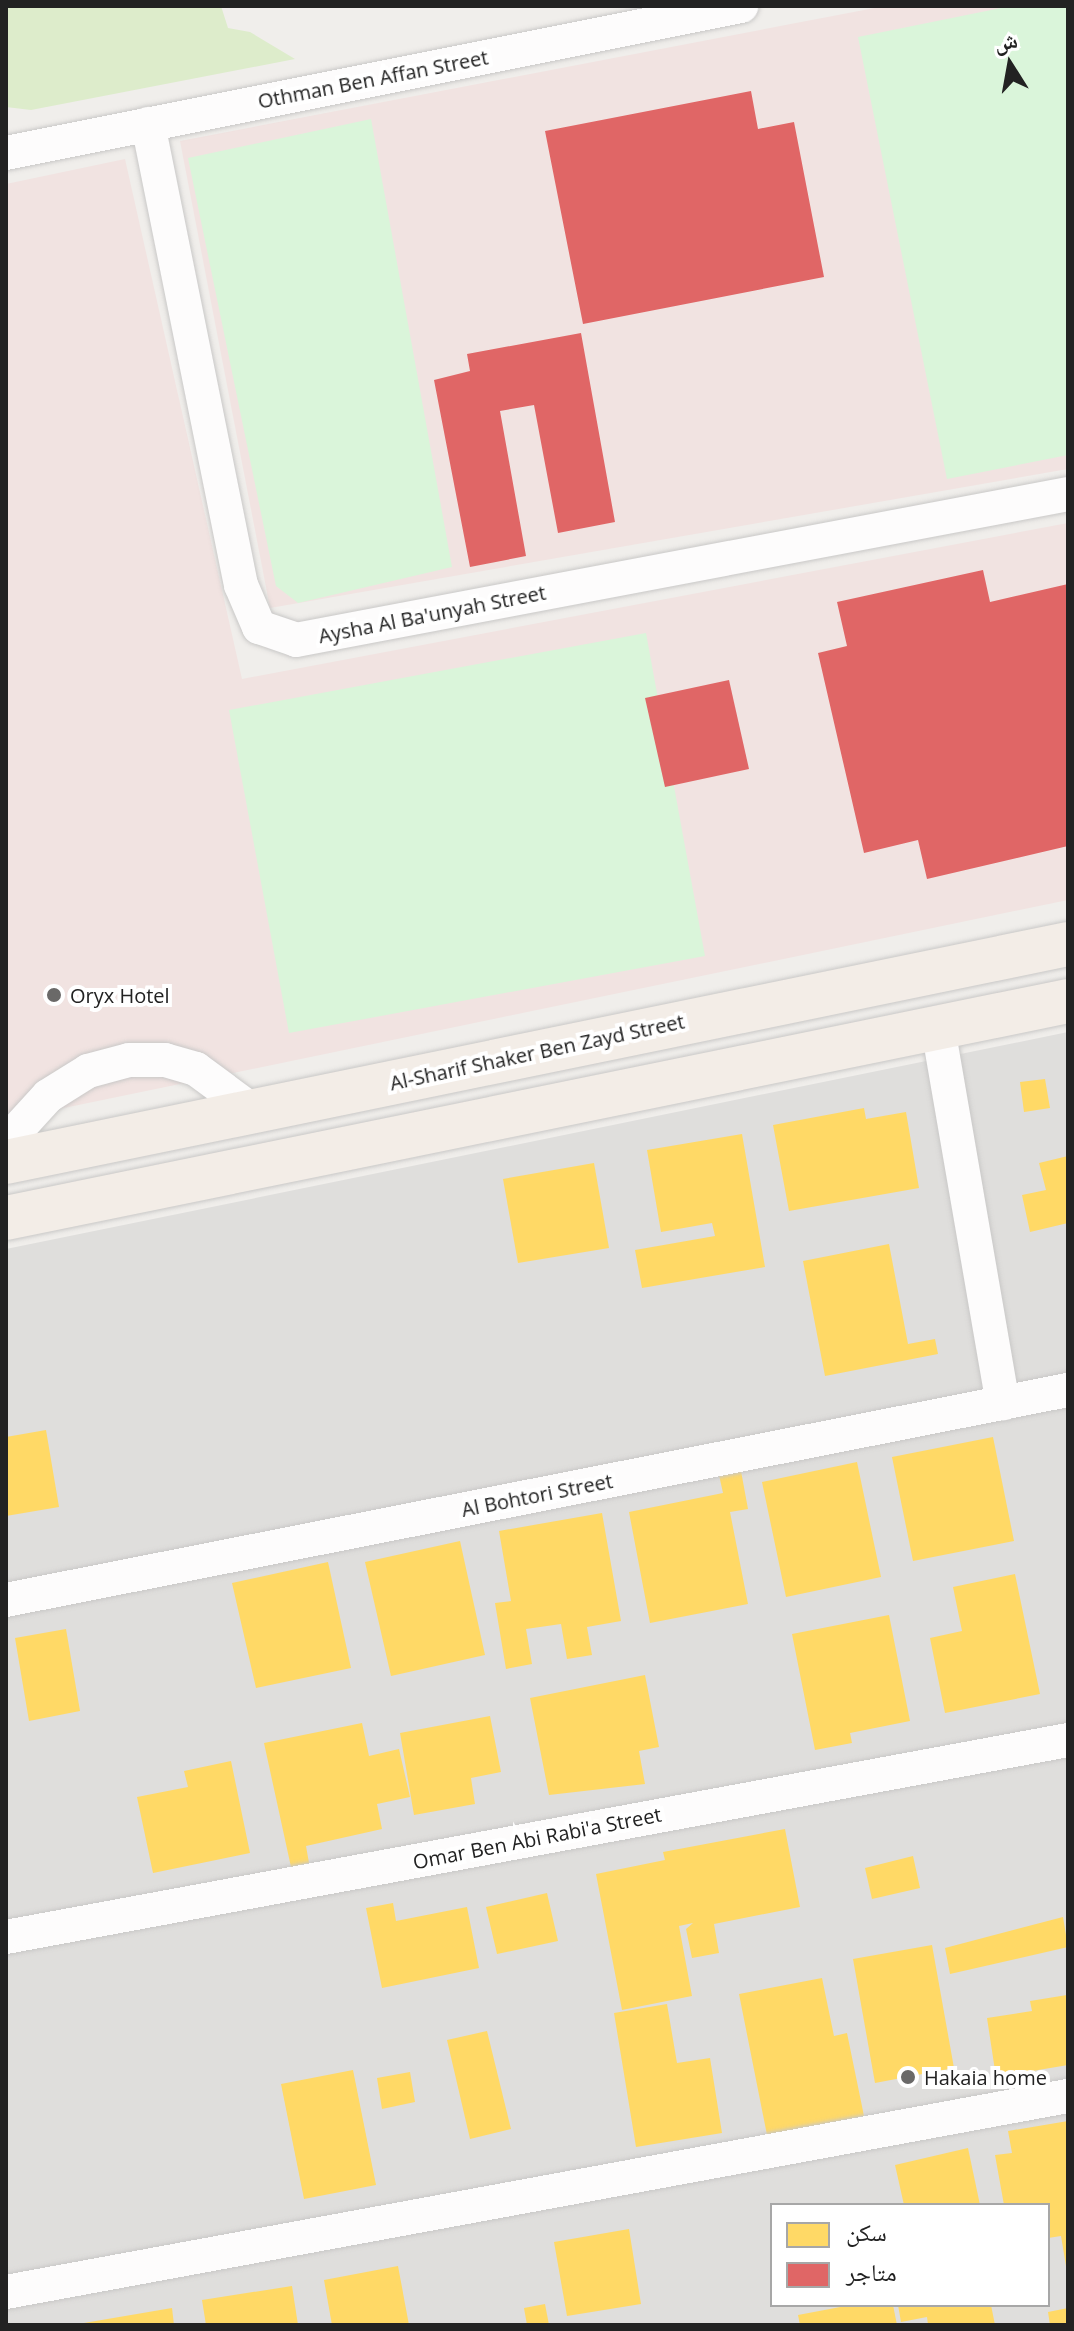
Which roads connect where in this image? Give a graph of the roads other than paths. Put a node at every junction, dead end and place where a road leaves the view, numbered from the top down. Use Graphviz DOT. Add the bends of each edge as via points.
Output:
graph roads {
  1 [pos="741,6"];
  2 [pos="689,11"];
  3 [pos="148,124"];
  4 [pos="6,153"];
  5 [pos="1068,494"];
  6 [pos="1068,944"];
  7 [pos="1068,1001"];
  8 [pos="938,1028"];
  9 [pos="625,1034"];
  10 [pos="641,1092"];
  11 [pos="253,1111"];
  12 [pos="6,1142"];
  13 [pos="6,1162"];
  14 [pos="6,1218"];
  15 [pos="1068,1390"];
  16 [pos="1003,1403"];
  17 [pos="6,1600"];
  18 [pos="1068,1740"];
  19 [pos="6,1937"];
  20 [pos="1068,2096"];
  21 [pos="6,2292"];
  1 -- 2 [label="street, Othman Ben Affan Street"];
  2 -- 3 [label="street, Othman Ben Affan Street"];
  3 -- 4 [label="street, Othman Ben Affan Street"];
  3 -- 5 [label="street, Aysha Al Ba'unyah Street" via="241,585 259,627 296,640"];
  6 -- 9 [label="main road, Al-Sharif Shaker Ben Zayd Street"];
  7 -- 8 [label="main road"];
  8 -- 10 [label="main road"];
  8 -- 16 [label="street"];
  9 -- 10 [label="main road"];
  9 -- 11 [label="main road, Al-Sharif Shaker Ben Zayd Street"];
  10 -- 14 [label="main road"];
  11 -- 12 [label="street" via="196,1069 165,1060 129,1060 88,1071 48,1096"];
  11 -- 13 [label="main road, Al-Sharif Shaker Ben Zayd Street"];
  15 -- 16 [label="street, Al Bohtori Street"];
  16 -- 17 [label="street, Al Bohtori Street"];
  18 -- 19 [label="street, Omar Ben Abi Rabi'a Street"];
  20 -- 21 [label="street"];
}
